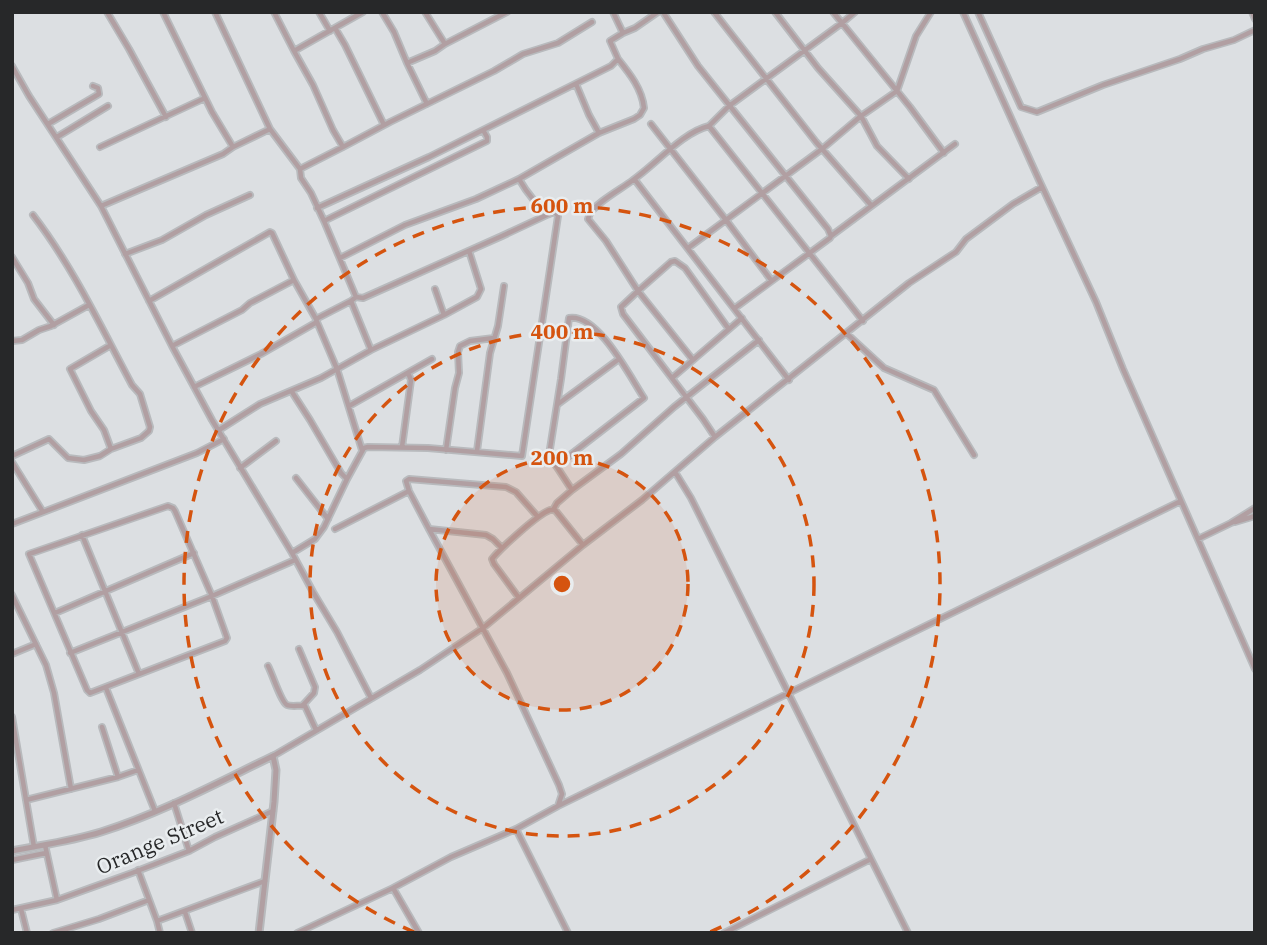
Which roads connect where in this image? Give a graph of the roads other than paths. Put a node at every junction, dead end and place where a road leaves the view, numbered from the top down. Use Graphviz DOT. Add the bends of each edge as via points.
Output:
graph roads {
  1 [pos="107,12"];
  2 [pos="163,12"];
  3 [pos="215,12"];
  4 [pos="274,12"];
  5 [pos="319,12"];
  6 [pos="363,12"];
  7 [pos="382,12"];
  8 [pos="425,12"];
  9 [pos="507,12"];
  10 [pos="613,12"];
  11 [pos="661,12"];
  12 [pos="714,12"];
  13 [pos="775,12"];
  14 [pos="834,12"];
  15 [pos="855,12"];
  16 [pos="931,12"];
  17 [pos="964,12"];
  18 [pos="978,12"];
  19 [pos="1252,12"];
  20 [pos="1255,19"];
  21 [pos="592,22"];
  22 [pos="842,23"];
  23 [pos="332,29"];
  24 [pos="1255,30"];
  25 [pos="622,33"];
  26 [pos="445,44"];
  27 [pos="805,50"];
  28 [pos="294,51"];
  29 [pos="618,59"];
  30 [pos="407,64"];
  31 [pos="12,66"];
  32 [pos="767,78"];
  33 [pos="575,83"];
  34 [pos="93,86"];
  35 [pos="897,91"];
  36 [pos="205,98"];
  37 [pos="427,104"];
  38 [pos="108,106"];
  39 [pos="729,106"];
  40 [pos="861,116"];
  41 [pos="166,117"];
  42 [pos="48,124"];
  43 [pos="651,124"];
  44 [pos="384,125"];
  45 [pos="709,126"];
  46 [pos="270,130"];
  47 [pos="484,130"];
  48 [pos="599,133"];
  49 [pos="57,137"];
  50 [pos="955,144"];
  51 [pos="100,147"];
  52 [pos="233,147"];
  53 [pos="343,147"];
  54 [pos="671,149"];
  55 [pos="822,149"];
  56 [pos="944,153"];
  57 [pos="300,169"];
  58 [pos="785,176"];
  59 [pos="519,179"];
  60 [pos="909,179"];
  61 [pos="635,180"];
  62 [pos="1042,187"];
  63 [pos="763,192"];
  64 [pos="250,195"];
  65 [pos="871,205"];
  66 [pos="101,206"];
  67 [pos="317,208"];
  68 [pos="549,214"];
  69 [pos="33,215"];
  70 [pos="726,219"];
  71 [pos="324,221"];
  72 [pos="831,236"];
  73 [pos="688,248"];
  74 [pos="469,251"];
  75 [pos="810,253"];
  76 [pos="125,254"];
  77 [pos="12,257"];
  78 [pos="340,258"];
  79 [pos="294,280"];
  80 [pos="771,280"];
  81 [pos="504,286"];
  82 [pos="435,289"];
  83 [pos="638,291"];
  84 [pos="356,297"];
  85 [pos="149,301"];
  86 [pos="351,301"];
  87 [pos="89,305"];
  88 [pos="735,308"];
  89 [pos="444,316"];
  90 [pos="742,317"];
  91 [pos="316,320"];
  92 [pos="863,321"];
  93 [pos="54,325"];
  94 [pos="728,328"];
  95 [pos="846,334"];
  96 [pos="494,338"];
  97 [pos="759,340"];
  98 [pos="12,341"];
  99 [pos="111,345"];
  100 [pos="172,346"];
  101 [pos="371,350"];
  102 [pos="432,359"];
  103 [pos="619,359"];
  104 [pos="693,360"];
  105 [pos="337,369"];
  106 [pos="408,373"];
  107 [pos="672,377"];
  108 [pos="789,380"];
  109 [pos="194,387"];
  110 [pos="292,392"];
  111 [pos="687,398"];
  112 [pos="557,405"];
  113 [pos="349,406"];
  114 [pos="219,430"];
  115 [pos="715,437"];
  116 [pos="224,439"];
  117 [pos="276,442"];
  118 [pos="402,447"];
  119 [pos="111,449"];
  120 [pos="362,450"];
  121 [pos="446,450"];
  122 [pos="477,451"];
  123 [pos="974,455"];
  124 [pos="12,457"];
  125 [pos="12,462"];
  126 [pos="556,466"];
  127 [pos="240,468"];
  128 [pos="675,472"];
  129 [pos="296,478"];
  130 [pos="347,479"];
  131 [pos="572,490"];
  132 [pos="410,491"];
  133 [pos="1181,501"];
  134 [pos="1255,508"];
  135 [pos="553,510"];
  136 [pos="43,512"];
  137 [pos="1255,516"];
  138 [pos="538,517"];
  139 [pos="328,519"];
  140 [pos="1231,523"];
  141 [pos="12,524"];
  142 [pos="335,529"];
  143 [pos="429,529"];
  144 [pos="82,535"];
  145 [pos="1198,539"];
  146 [pos="583,545"];
  147 [pos="502,548"];
  148 [pos="194,553"];
  149 [pos="292,553"];
  150 [pos="295,560"];
  151 [pos="105,591"];
  152 [pos="12,595"];
  153 [pos="212,596"];
  154 [pos="519,598"];
  155 [pos="55,613"];
  156 [pos="482,628"];
  157 [pos="122,632"];
  158 [pos="36,644"];
  159 [pos="299,649"];
  160 [pos="70,653"];
  161 [pos="12,654"];
  162 [pos="268,666"];
  163 [pos="1255,669"];
  164 [pos="139,674"];
  165 [pos="106,688"];
  166 [pos="789,694"];
  167 [pos="372,698"];
  168 [pos="303,705"];
  169 [pos="12,717"];
  170 [pos="102,727"];
  171 [pos="316,730"];
  172 [pos="272,756"];
  173 [pos="138,770"];
  174 [pos="118,777"];
  175 [pos="71,789"];
  176 [pos="26,800"];
  177 [pos="174,803"];
  178 [pos="558,807"];
  179 [pos="155,811"];
  180 [pos="274,811"];
  181 [pos="516,829"];
  182 [pos="44,845"];
  183 [pos="34,847"];
  184 [pos="12,851"];
  185 [pos="189,851"];
  186 [pos="47,853"];
  187 [pos="871,859"];
  188 [pos="12,860"];
  189 [pos="138,870"];
  190 [pos="265,881"];
  191 [pos="393,888"];
  192 [pos="57,900"];
  193 [pos="149,900"];
  194 [pos="21,909"];
  195 [pos="12,910"];
  196 [pos="185,912"];
  197 [pos="157,921"];
  198 [pos="27,933"];
  199 [pos="53,933"];
  200 [pos="160,933"];
  201 [pos="192,933"];
  202 [pos="259,933"];
  203 [pos="297,933"];
  204 [pos="419,933"];
  205 [pos="568,933"];
  206 [pos="724,933"];
  207 [pos="908,933"];
  1 -- 41 [label="street"];
  2 -- 36 [label="street"];
  3 -- 46 [label="street"];
  4 -- 28 [label="street"];
  5 -- 23 [label="street"];
  6 -- 23 [label="street"];
  7 -- 30 [label="street"];
  8 -- 26 [label="street"];
  9 -- 26 [label="street"];
  10 -- 25 [label="street"];
  11 -- 25 [label="street"];
  11 -- 39 [label="street"];
  12 -- 32 [label="street"];
  13 -- 27 [label="street"];
  14 -- 22 [label="street"];
  15 -- 22 [label="street"];
  16 -- 35 [label="street" via="916,36"];
  17 -- 62 [label="street"];
  18 -- 24 [label="street" via="1021,107 1037,112"];
  19 -- 20 [label="street"];
  21 -- 37 [label="street" via="558,43 523,54"];
  22 -- 27 [label="street"];
  22 -- 35 [label="street"];
  23 -- 28 [label="street"];
  23 -- 44 [label="street" via="345,45"];
  25 -- 29 [label="street" via="611,41"];
  26 -- 30 [label="street"];
  27 -- 32 [label="street"];
  27 -- 40 [label="street"];
  28 -- 53 [label="street"];
  29 -- 33 [label="street"];
  29 -- 48 [label="street" via="640,90 644,108 634,119"];
  30 -- 37 [label="street"];
  31 -- 42 [label="street"];
  32 -- 39 [label="street"];
  32 -- 55 [label="street"];
  33 -- 47 [label="street"];
  33 -- 48 [label="street"];
  34 -- 42 [label="street" via="99,94"];
  35 -- 40 [label="street"];
  35 -- 56 [label="street"];
  36 -- 41 [label="street"];
  36 -- 52 [label="street"];
  37 -- 44 [label="street"];
  38 -- 49 [label="street"];
  39 -- 45 [label="street"];
  39 -- 58 [label="street"];
  40 -- 55 [label="street"];
  40 -- 60 [label="street" via="877,146"];
  41 -- 51 [label="street"];
  42 -- 49 [label="street"];
  43 -- 54 [label="street"];
  44 -- 53 [label="street"];
  45 -- 54 [label="street"];
  45 -- 63 [label="street"];
  46 -- 52 [label="street"];
  46 -- 57 [label="street"];
  47 -- 67 [label="street"];
  47 -- 71 [label="street" via="487,141"];
  48 -- 59 [label="street"];
  49 -- 66 [label="street"];
  50 -- 56 [label="street"];
  52 -- 66 [label="street"];
  53 -- 57 [label="street"];
  54 -- 61 [label="street"];
  54 -- 70 [label="street"];
  55 -- 58 [label="street"];
  55 -- 65 [label="street"];
  56 -- 60 [label="street"];
  57 -- 67 [label="street"];
  58 -- 63 [label="street"];
  58 -- 72 [label="street"];
  59 -- 68 [label="street"];
  59 -- 78 [label="street" via="405,225"];
  60 -- 65 [label="street"];
  61 -- 73 [label="street"];
  61 -- 83 [label="street" via="606,199 589,219"];
  62 -- 92 [label="street" via="1013,204"];
  62 -- 133 [label="street"];
  63 -- 70 [label="street"];
  63 -- 75 [label="street"];
  64 -- 76 [label="street"];
  65 -- 72 [label="street"];
  66 -- 76 [label="street"];
  67 -- 71 [label="street"];
  68 -- 74 [label="street"];
  68 -- 122 [label="street" via="558,216 522,456"];
  69 -- 87 [label="street"];
  70 -- 73 [label="street"];
  70 -- 80 [label="street"];
  71 -- 78 [label="street"];
  72 -- 75 [label="street"];
  73 -- 88 [label="street"];
  74 -- 84 [label="street" via="363,298"];
  74 -- 89 [label="street" via="480,294"];
  75 -- 80 [label="street"];
  75 -- 92 [label="street"];
  76 -- 85 [label="street"];
  77 -- 93 [label="street"];
  78 -- 84 [label="street"];
  79 -- 85 [label="street" via="270,232"];
  79 -- 91 [label="street"];
  79 -- 100 [label="street"];
  80 -- 88 [label="street"];
  81 -- 96 [label="street"];
  82 -- 89 [label="street"];
  83 -- 94 [label="street" via="676,261"];
  83 -- 104 [label="street"];
  83 -- 107 [label="street" via="621,307 623,314"];
  84 -- 86 [label="street"];
  85 -- 100 [label="street"];
  86 -- 91 [label="street"];
  86 -- 101 [label="street"];
  87 -- 93 [label="street"];
  87 -- 99 [label="street"];
  88 -- 90 [label="street"];
  89 -- 101 [label="street"];
  90 -- 94 [label="street"];
  90 -- 97 [label="street"];
  91 -- 105 [label="street"];
  91 -- 109 [label="street"];
  92 -- 95 [label="street"];
  93 -- 98 [label="street"];
  94 -- 104 [label="street"];
  95 -- 108 [label="street"];
  95 -- 123 [label="street" via="884,368 934,390"];
  96 -- 121 [label="street" via="460,346"];
  96 -- 122 [label="street"];
  97 -- 108 [label="street"];
  97 -- 111 [label="street"];
  99 -- 119 [label="street" via="71,369"];
  99 -- 119 [label="street" via="140,394 150,427 141,438"];
  100 -- 109 [label="street"];
  101 -- 105 [label="street"];
  102 -- 106 [label="street"];
  103 -- 112 [label="street"];
  103 -- 112 [label="street" via="598,332 575,317 569,318"];
  103 -- 126 [label="street" via="644,398"];
  104 -- 107 [label="street"];
  105 -- 110 [label="street"];
  105 -- 113 [label="street"];
  106 -- 113 [label="street"];
  106 -- 118 [label="street" via="411,380"];
  107 -- 111 [label="street"];
  108 -- 115 [label="street"];
  109 -- 114 [label="street"];
  110 -- 114 [label="street" via="260,404"];
  110 -- 130 [label="street"];
  111 -- 115 [label="street"];
  111 -- 131 [label="street"];
  112 -- 126 [label="street" via="549,455"];
  113 -- 120 [label="street"];
  114 -- 116 [label="street"];
  115 -- 128 [label="street"];
  116 -- 127 [label="street"];
  116 -- 136 [label="street"];
  117 -- 127 [label="street"];
  118 -- 120 [label="street"];
  118 -- 121 [label="street"];
  119 -- 124 [label="street" via="75,460 46,439"];
  120 -- 130 [label="street"];
  121 -- 122 [label="street"];
  125 -- 136 [label="street"];
  126 -- 131 [label="street"];
  127 -- 149 [label="street"];
  128 -- 146 [label="street"];
  128 -- 166 [label="street"];
  129 -- 139 [label="street"];
  130 -- 139 [label="street"];
  131 -- 135 [label="street"];
  132 -- 138 [label="street" via="409,479 506,487"];
  132 -- 142 [label="street"];
  132 -- 143 [label="street"];
  133 -- 145 [label="street"];
  133 -- 166 [label="street"];
  134 -- 140 [label="street"];
  135 -- 138 [label="street"];
  135 -- 146 [label="street"];
  136 -- 141 [label="street"];
  137 -- 140 [label="street"];
  138 -- 147 [label="street"];
  139 -- 149 [label="street" via="315,539"];
  140 -- 145 [label="street"];
  143 -- 147 [label="street" via="486,536"];
  143 -- 156 [label="street"];
  144 -- 148 [label="street" via="171,506"];
  144 -- 151 [label="street"];
  144 -- 155 [label="street" via="29,554"];
  145 -- 163 [label="street"];
  146 -- 154 [label="street"];
  147 -- 154 [label="street" via="492,559"];
  148 -- 151 [label="street"];
  148 -- 153 [label="street"];
  149 -- 150 [label="street"];
  150 -- 153 [label="street"];
  150 -- 167 [label="street"];
  151 -- 155 [label="street"];
  151 -- 157 [label="street"];
  152 -- 158 [label="street"];
  153 -- 157 [label="street"];
  153 -- 164 [label="street" via="228,638"];
  154 -- 156 [label="street"];
  155 -- 160 [label="street"];
  156 -- 167 [label="street"];
  156 -- 178 [label="street" via="559,785"];
  157 -- 160 [label="street"];
  157 -- 164 [label="street"];
  158 -- 161 [label="street"];
  158 -- 175 [label="street" via="47,665"];
  159 -- 168 [label="street" via="315,687"];
  160 -- 165 [label="street" via="90,693"];
  162 -- 168 [label="street" via="286,704"];
  164 -- 165 [label="street"];
  165 -- 173 [label="street"];
  166 -- 178 [label="street"];
  166 -- 187 [label="street"];
  167 -- 171 [label="street"];
  168 -- 171 [label="street"];
  169 -- 176 [label="street"];
  170 -- 174 [label="street"];
  171 -- 172 [label="street"];
  172 -- 177 [label="street"];
  172 -- 180 [label="street"];
  173 -- 174 [label="street"];
  173 -- 179 [label="street"];
  174 -- 175 [label="street"];
  175 -- 176 [label="street"];
  176 -- 183 [label="street"];
  177 -- 179 [label="street"];
  177 -- 185 [label="street"];
  178 -- 181 [label="street"];
  179 -- 182 [label="street" via="101,832"];
  180 -- 185 [label="street, Orange Street"];
  180 -- 190 [label="street"];
  181 -- 191 [label="street"];
  181 -- 205 [label="street"];
  182 -- 183 [label="street"];
  182 -- 186 [label="street"];
  183 -- 184 [label="street"];
  185 -- 189 [label="street, Orange Street"];
  186 -- 188 [label="street"];
  186 -- 192 [label="street"];
  187 -- 206 [label="street"];
  187 -- 207 [label="street"];
  189 -- 192 [label="street, Orange Street"];
  189 -- 193 [label="street"];
  190 -- 196 [label="street"];
  190 -- 202 [label="street"];
  191 -- 203 [label="street"];
  191 -- 204 [label="street"];
  192 -- 194 [label="street, Orange Street"];
  193 -- 197 [label="street"];
  193 -- 199 [label="street"];
  194 -- 195 [label="street, Orange Street"];
  194 -- 198 [label="street"];
  196 -- 197 [label="street"];
  196 -- 201 [label="street"];
  197 -- 200 [label="street"];
}
